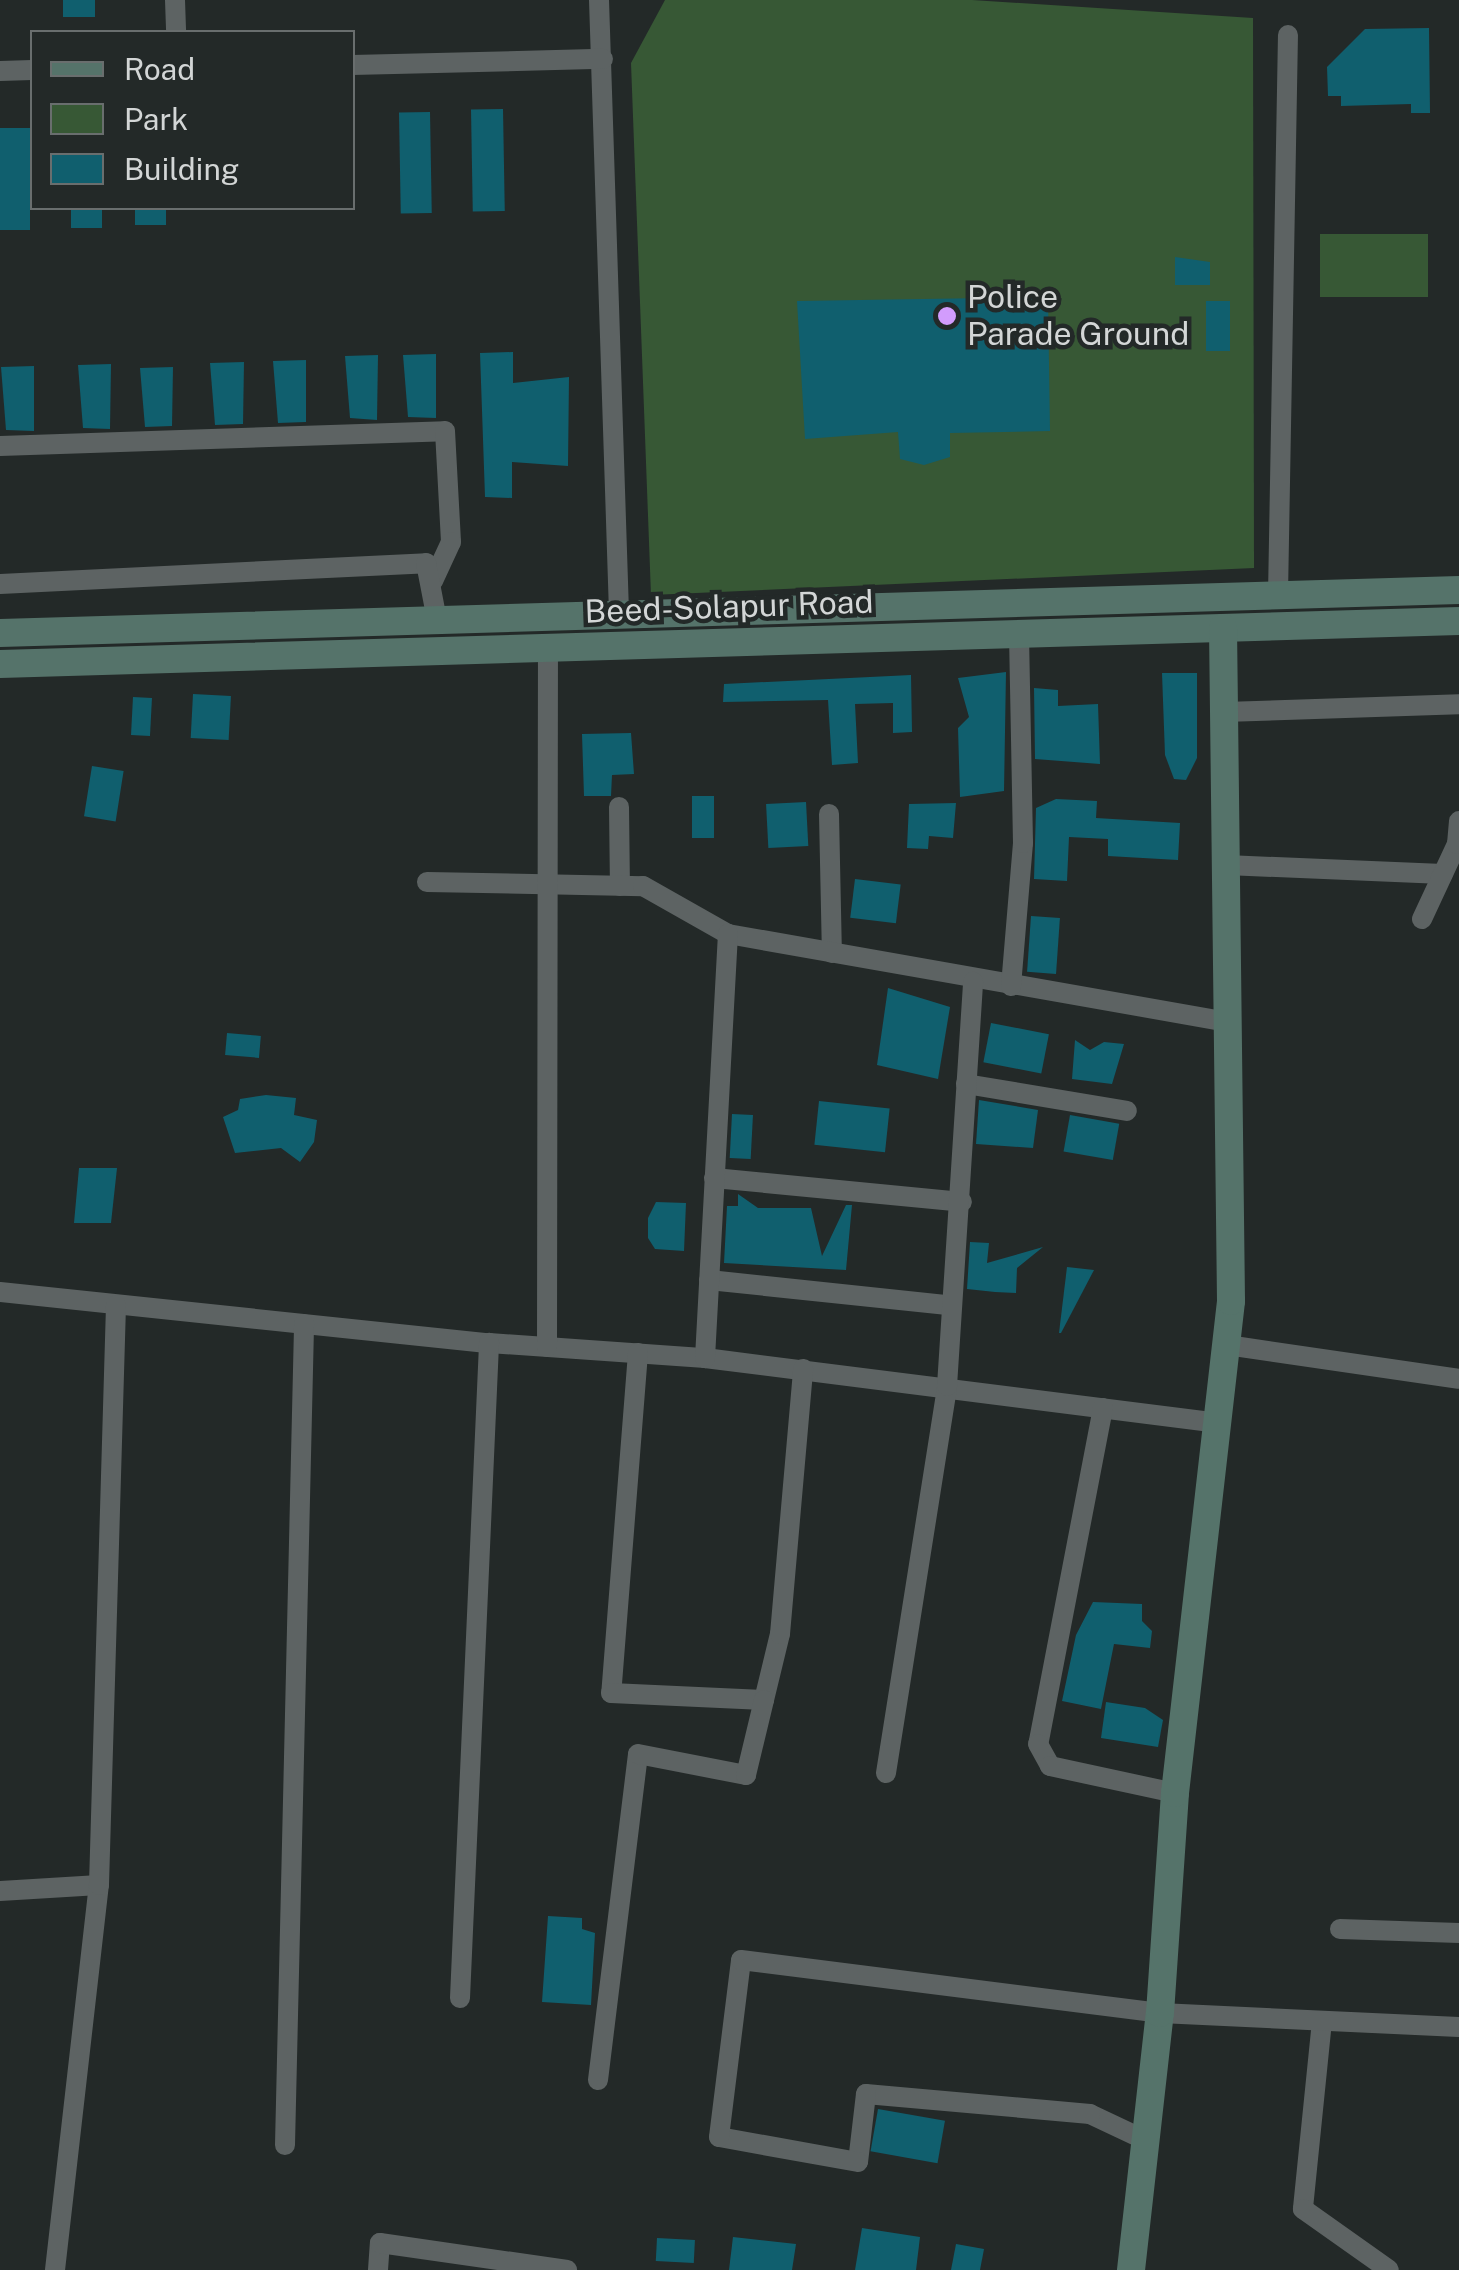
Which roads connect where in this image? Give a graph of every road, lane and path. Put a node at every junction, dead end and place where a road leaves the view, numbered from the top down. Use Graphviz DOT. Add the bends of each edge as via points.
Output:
graph roads {
  1 [pos="175,0"];
  2 [pos="603,2"];
  3 [pos="176,30"];
  4 [pos="1288,34"];
  5 [pos="604,59"];
  6 [pos="355,65"];
  7 [pos="30,70"];
  8 [pos="0,71"];
  9 [pos="0,446"];
  10 [pos="433,581"];
  11 [pos="0,584"];
  12 [pos="1459,590"];
  13 [pos="1278,595"];
  14 [pos="619,614"];
  15 [pos="437,620"];
  16 [pos="1459,621"];
  17 [pos="1223,628"];
  18 [pos="0,633"];
  19 [pos="1019,636"];
  20 [pos="548,647"];
  21 [pos="0,664"];
  22 [pos="1459,704"];
  23 [pos="1224,712"];
  24 [pos="619,807"];
  25 [pos="829,814"];
  26 [pos="1459,821"];
  27 [pos="1226,864"];
  28 [pos="1443,874"];
  29 [pos="427,882"];
  30 [pos="548,885"];
  31 [pos="620,886"];
  32 [pos="1422,919"];
  33 [pos="728,934"];
  34 [pos="832,953"];
  35 [pos="973,982"];
  36 [pos="1011,986"];
  37 [pos="1228,1022"];
  38 [pos="966,1084"];
  39 [pos="1127,1111"];
  40 [pos="714,1178"];
  41 [pos="962,1202"];
  42 [pos="710,1280"];
  43 [pos="0,1292"];
  44 [pos="116,1304"];
  45 [pos="948,1306"];
  46 [pos="304,1324"];
  47 [pos="489,1343"];
  48 [pos="1227,1344"];
  49 [pos="547,1347"];
  50 [pos="638,1353"];
  51 [pos="705,1358"];
  52 [pos="802,1369"];
  53 [pos="1459,1379"];
  54 [pos="946,1386"];
  55 [pos="1103,1408"];
  56 [pos="1219,1423"];
  57 [pos="764,1700"];
  58 [pos="886,1773"];
  59 [pos="1175,1793"];
  60 [pos="100,1885"];
  61 [pos="0,1891"];
  62 [pos="1340,1930"];
  63 [pos="1459,1932"];
  64 [pos="460,1998"];
  65 [pos="1160,2013"];
  66 [pos="1322,2021"];
  67 [pos="1459,2028"];
  68 [pos="598,2080"];
  69 [pos="1145,2140"];
  70 [pos="285,2145"];
  71 [pos="55,2270"];
  72 [pos="378,2270"];
  73 [pos="568,2270"];
  74 [pos="1131,2270"];
  75 [pos="1389,2270"];
  1 -- 3 [label="street"];
  2 -- 5 [label="street"];
  4 -- 13 [label="street"];
  5 -- 6 [label="street"];
  5 -- 14 [label="street"];
  7 -- 8 [label="street"];
  9 -- 10 [label="street" via="445,431 450,542"];
  10 -- 11 [label="street" via="426,562"];
  10 -- 15 [label="street"];
  12 -- 13 [label="main road, Beed-Solapur Road"];
  13 -- 14 [label="main road, Beed-Solapur Road"];
  14 -- 15 [label="main road, Beed-Solapur Road"];
  15 -- 18 [label="main road, Beed-Solapur Road"];
  16 -- 17 [label="main road, Beed-Solapur Road"];
  17 -- 19 [label="main road, Beed-Solapur Road"];
  17 -- 23 [label="main road"];
  19 -- 20 [label="main road, Beed-Solapur Road"];
  19 -- 36 [label="street" via="1023,843"];
  20 -- 21 [label="main road, Beed-Solapur Road"];
  20 -- 30 [label="street"];
  22 -- 23 [label="street"];
  23 -- 27 [label="main road"];
  24 -- 31 [label="street"];
  25 -- 34 [label="street"];
  26 -- 28 [label="street"];
  27 -- 28 [label="street"];
  27 -- 37 [label="main road"];
  28 -- 32 [label="street"];
  29 -- 30 [label="street"];
  30 -- 31 [label="street"];
  30 -- 49 [label="street"];
  31 -- 33 [label="street" via="643,886"];
  33 -- 34 [label="street"];
  33 -- 40 [label="street"];
  34 -- 35 [label="street"];
  35 -- 36 [label="street"];
  35 -- 38 [label="street"];
  36 -- 37 [label="street"];
  37 -- 48 [label="main road"];
  38 -- 39 [label="street"];
  38 -- 41 [label="street"];
  40 -- 41 [label="street"];
  40 -- 42 [label="street"];
  41 -- 45 [label="street"];
  42 -- 45 [label="street"];
  42 -- 51 [label="street"];
  43 -- 44 [label="street"];
  44 -- 46 [label="street"];
  44 -- 60 [label="street"];
  45 -- 54 [label="street"];
  46 -- 47 [label="street"];
  46 -- 70 [label="street"];
  47 -- 49 [label="street"];
  47 -- 64 [label="street"];
  48 -- 53 [label="street"];
  48 -- 56 [label="main road"];
  49 -- 50 [label="street"];
  50 -- 51 [label="street"];
  50 -- 57 [label="street" via="611,1693"];
  51 -- 52 [label="street"];
  52 -- 54 [label="street"];
  52 -- 57 [label="street" via="780,1634"];
  54 -- 55 [label="street"];
  54 -- 58 [label="street"];
  55 -- 56 [label="street"];
  55 -- 59 [label="street" via="1038,1744 1050,1766"];
  56 -- 59 [label="main road"];
  57 -- 68 [label="street" via="746,1775 638,1754"];
  59 -- 65 [label="main road"];
  60 -- 61 [label="street"];
  60 -- 71 [label="street"];
  62 -- 63 [label="street"];
  65 -- 66 [label="street"];
  65 -- 69 [label="main road"];
  65 -- 69 [label="street" via="741,1960 719,2138 858,2162 866,2094 1090,2114"];
  66 -- 67 [label="street"];
  66 -- 75 [label="street" via="1303,2210"];
  69 -- 74 [label="main road"];
  72 -- 73 [label="street" via="380,2243"];
}
